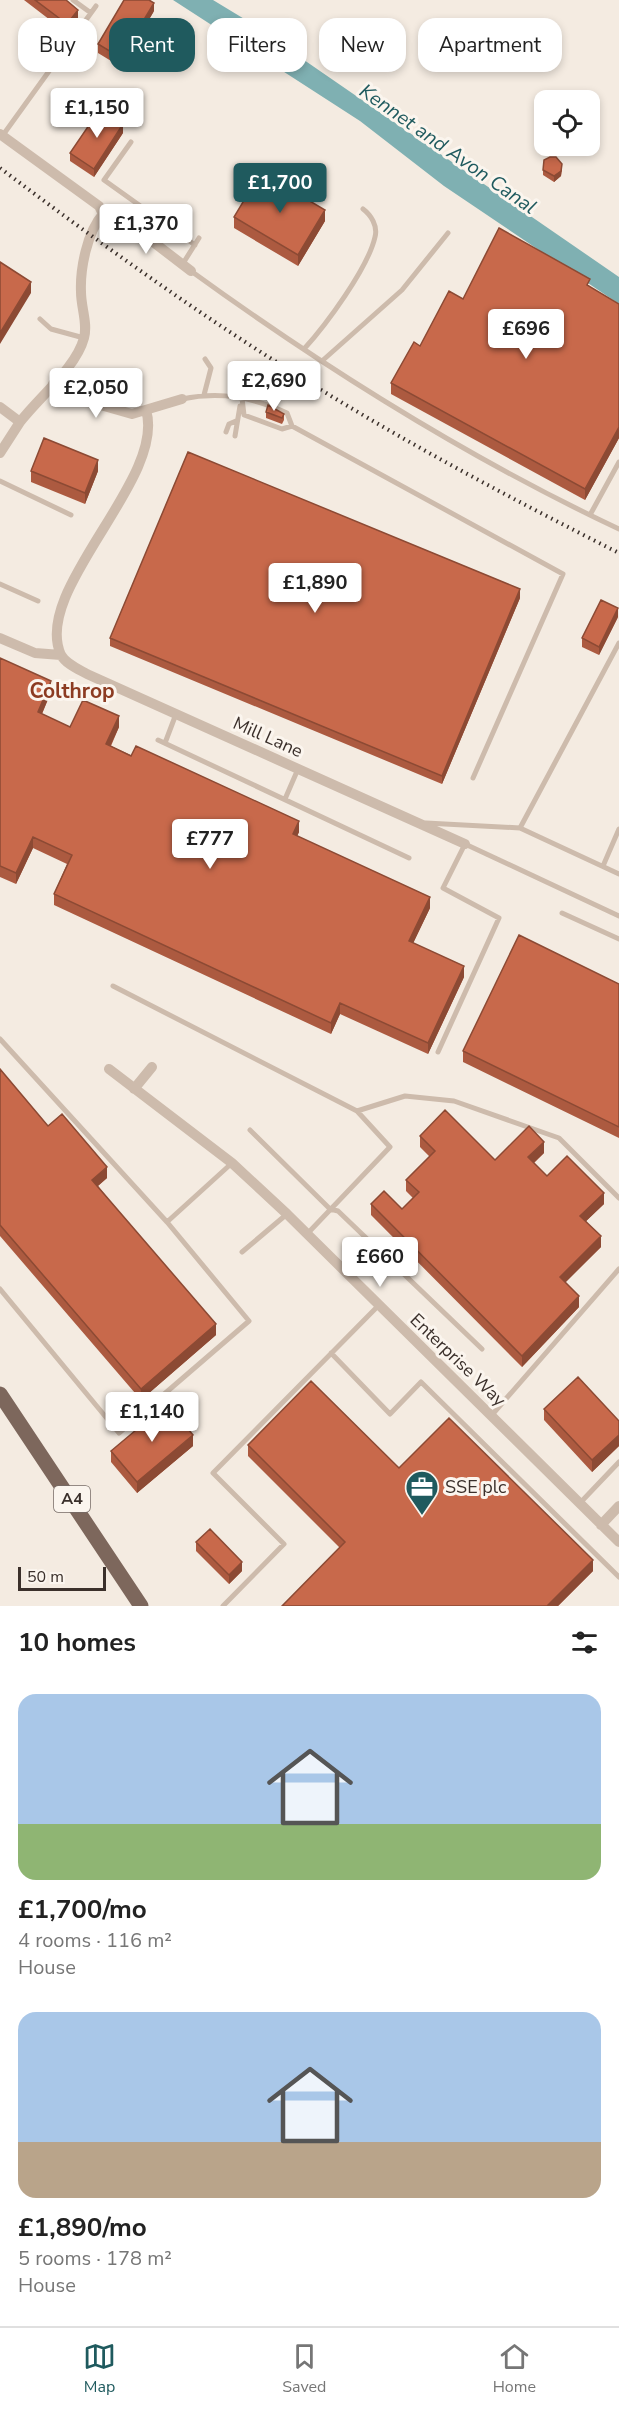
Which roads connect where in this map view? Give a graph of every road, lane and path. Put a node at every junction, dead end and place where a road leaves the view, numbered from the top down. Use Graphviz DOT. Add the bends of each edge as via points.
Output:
graph roads {
  1 [pos="73,0"];
  2 [pos="96,6"];
  3 [pos="91,14"];
  4 [pos="1,134"];
  5 [pos="131,142"];
  6 [pos="363,209"];
  7 [pos="103,214"];
  8 [pos="448,233"];
  9 [pos="200,238"];
  10 [pos="195,245"];
  11 [pos="187,268"];
  12 [pos="40,319"];
  13 [pos="84,338"];
  14 [pos="304,349"];
  15 [pos="206,359"];
  16 [pos="322,361"];
  17 [pos="52,384"];
  18 [pos="204,394"];
  19 [pos="242,398"];
  20 [pos="182,399"];
  21 [pos="0,407"];
  22 [pos="146,410"];
  23 [pos="236,421"];
  24 [pos="20,422"];
  25 [pos="292,426"];
  26 [pos="226,432"];
  27 [pos="235,436"];
  28 [pos="0,453"];
  29 [pos="619,462"];
  30 [pos="0,481"];
  31 [pos="70,515"];
  32 [pos="590,515"];
  33 [pos="619,529"];
  34 [pos="0,584"];
  35 [pos="38,601"];
  36 [pos="0,638"];
  37 [pos="619,643"];
  38 [pos="61,655"];
  39 [pos="176,714"];
  40 [pos="158,740"];
  41 [pos="165,743"];
  42 [pos="298,769"];
  43 [pos="474,778"];
  44 [pos="285,799"];
  45 [pos="417,823"];
  46 [pos="520,828"];
  47 [pos="619,829"];
  48 [pos="465,844"];
  49 [pos="409,858"];
  50 [pos="603,866"];
  51 [pos="619,874"];
  52 [pos="562,913"];
  53 [pos="619,916"];
  54 [pos="619,939"];
  55 [pos="113,986"];
  56 [pos="0,1039"];
  57 [pos="438,1052"];
  58 [pos="152,1067"];
  59 [pos="109,1069"];
  60 [pos="134,1089"];
  61 [pos="357,1111"];
  62 [pos="250,1130"];
  63 [pos="232,1163"];
  64 [pos="619,1198"];
  65 [pos="330,1209"];
  66 [pos="287,1214"];
  67 [pos="167,1222"];
  68 [pos="307,1235"];
  69 [pos="242,1252"];
  70 [pos="619,1269"];
  71 [pos="0,1289"];
  72 [pos="378,1306"];
  73 [pos="482,1348"];
  74 [pos="331,1353"];
  75 [pos="0,1394"];
  76 [pos="491,1416"];
  77 [pos="619,1462"];
  78 [pos="580,1503"];
  79 [pos="619,1506"];
  80 [pos="601,1525"];
  81 [pos="619,1542"];
  82 [pos="619,1577"];
  83 [pos="141,1606"];
  84 [pos="223,1606"];
  1 -- 3 [label="lane"];
  2 -- 3 [label="lane"];
  3 -- 4 [label="lane"];
  4 -- 7 [label="street" via="99,206"];
  5 -- 10 [label="lane" via="104,180"];
  6 -- 14 [label="lane" via="371,215 376,234 370,251 330,321"];
  7 -- 11 [label="street" via="118,215"];
  7 -- 13 [label="street" via="94,228 81,280"];
  8 -- 16 [label="lane" via="402,290"];
  9 -- 10 [label="lane"];
  10 -- 11 [label="lane"];
  11 -- 14 [label="lane"];
  12 -- 13 [label="lane" via="51,329"];
  13 -- 17 [label="street" via="75,357"];
  14 -- 16 [label="lane"];
  15 -- 18 [label="lane" via="211,368"];
  16 -- 32 [label="lane" via="393,408"];
  17 -- 22 [label="street" via="117,411 132,414"];
  17 -- 24 [label="street"];
  18 -- 19 [label="lane"];
  18 -- 20 [label="lane"];
  19 -- 23 [label="lane"];
  19 -- 25 [label="lane" via="254,398 286,413"];
  19 -- 25 [label="lane" via="244,415 282,429"];
  20 -- 22 [label="street"];
  21 -- 24 [label="street"];
  22 -- 38 [label="street" via="149,440 125,492 78,571 64,606 58,634"];
  23 -- 26 [label="lane" via="229,424"];
  23 -- 27 [label="lane"];
  24 -- 28 [label="street"];
  25 -- 43 [label="lane" via="563,574"];
  29 -- 32 [label="lane"];
  30 -- 31 [label="lane"];
  32 -- 33 [label="lane"];
  34 -- 35 [label="lane"];
  36 -- 38 [label="street, Mill Lane" via="35,653"];
  37 -- 46 [label="lane"];
  38 -- 39 [label="street, Mill Lane" via="87,674"];
  39 -- 41 [label="lane"];
  39 -- 42 [label="street, Mill Lane"];
  40 -- 41 [label="lane"];
  41 -- 44 [label="lane"];
  42 -- 44 [label="lane"];
  42 -- 45 [label="street, Mill Lane"];
  44 -- 49 [label="lane"];
  45 -- 46 [label="lane"];
  45 -- 48 [label="street, Mill Lane"];
  46 -- 50 [label="lane"];
  47 -- 50 [label="lane"];
  48 -- 53 [label="lane"];
  48 -- 57 [label="lane" via="443,888 499,918"];
  50 -- 51 [label="lane"];
  52 -- 54 [label="lane"];
  55 -- 61 [label="lane"];
  56 -- 67 [label="lane"];
  58 -- 60 [label="street"];
  59 -- 60 [label="street, Enterprise Way"];
  60 -- 63 [label="street, Enterprise Way"];
  61 -- 64 [label="lane" via="405,1096 454,1101 559,1138"];
  61 -- 65 [label="lane" via="390,1147"];
  62 -- 65 [label="lane"];
  63 -- 66 [label="street, Enterprise Way"];
  63 -- 67 [label="lane"];
  65 -- 68 [label="lane"];
  65 -- 73 [label="lane" via="338,1211"];
  66 -- 68 [label="street, Enterprise Way"];
  66 -- 69 [label="lane"];
  67 -- 71 [label="lane" via="249,1321 119,1432"];
  68 -- 72 [label="street, Enterprise Way"];
  70 -- 76 [label="lane"];
  72 -- 74 [label="lane"];
  72 -- 76 [label="street, Enterprise Way"];
  74 -- 82 [label="lane" via="390,1414 421,1382"];
  74 -- 84 [label="lane" via="213,1473 284,1545"];
  75 -- 83 [label="main road, A4"];
  76 -- 78 [label="street, Enterprise Way"];
  77 -- 78 [label="lane"];
  78 -- 80 [label="street, Enterprise Way"];
  79 -- 80 [label="street"];
  80 -- 81 [label="street, Enterprise Way"];
}
